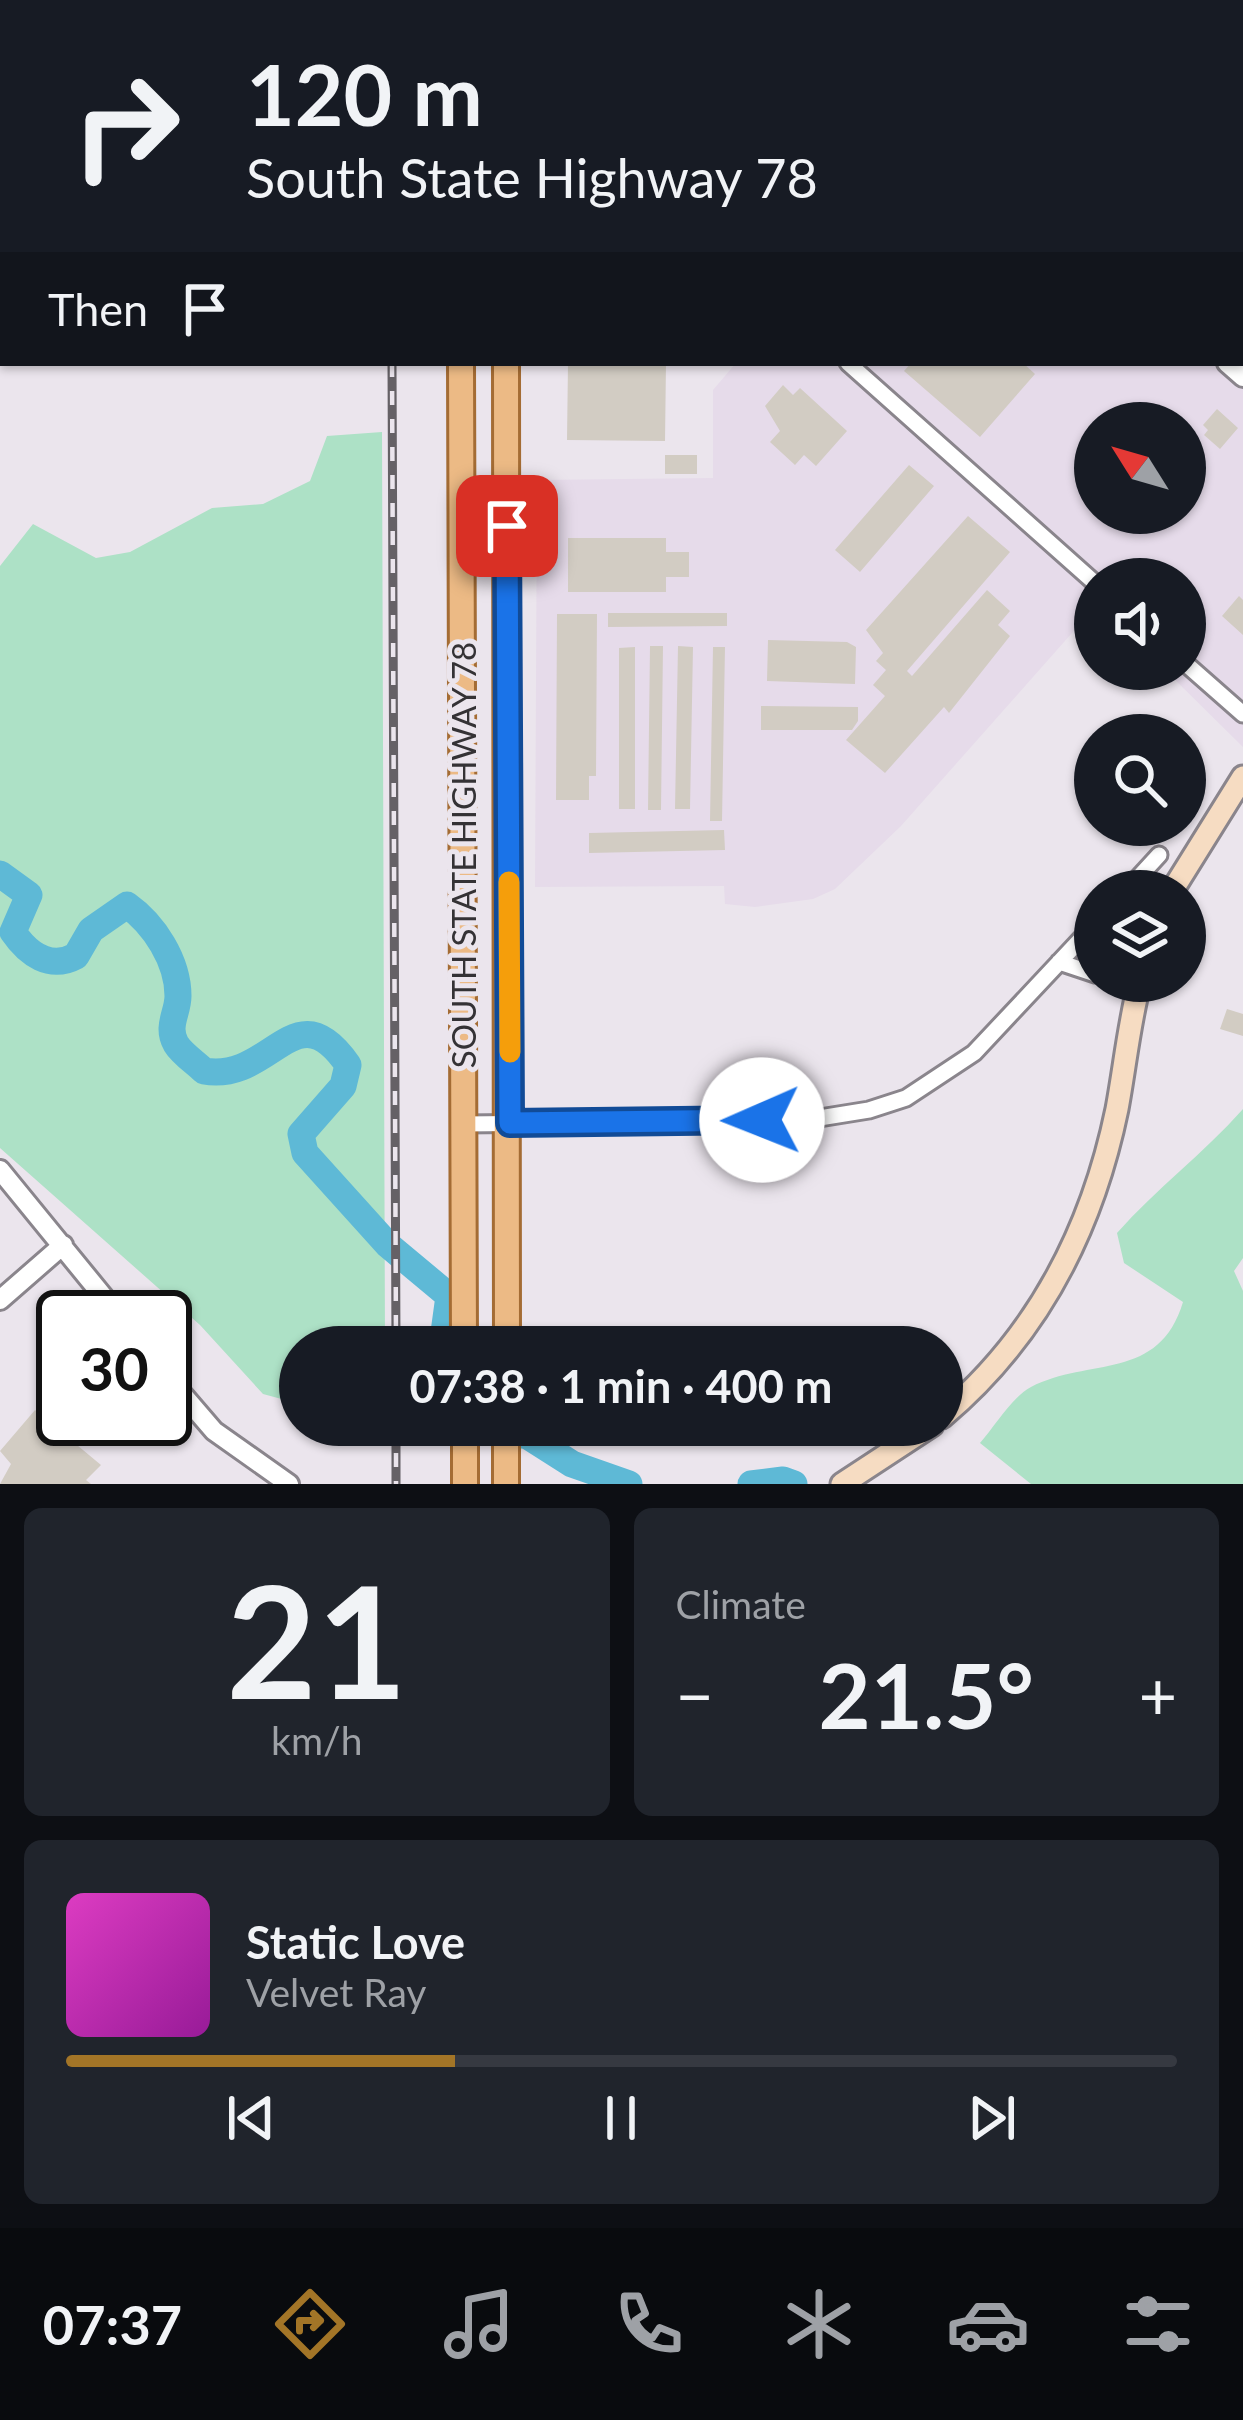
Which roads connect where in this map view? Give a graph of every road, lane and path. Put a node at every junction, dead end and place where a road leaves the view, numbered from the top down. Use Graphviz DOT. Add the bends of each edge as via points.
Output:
graph roads {
  1 [pos="461,366"];
  2 [pos="506,366"];
  3 [pos="851,366"];
  4 [pos="1074,564"];
  5 [pos="1206,681"];
  6 [pos="1243,714"];
  7 [pos="1243,777"];
  8 [pos="1159,855"];
  9 [pos="1145,870"];
  10 [pos="1185,870"];
  11 [pos="1074,947"];
  12 [pos="1060,962"];
  13 [pos="1074,967"];
  14 [pos="1136,1002"];
  15 [pos="510,1123"];
  16 [pos="464,1124"];
  17 [pos="0,1170"];
  18 [pos="63,1245"];
  19 [pos="99,1290"];
  20 [pos="0,1300"];
  21 [pos="464,1326"];
  22 [pos="507,1326"];
  23 [pos="963,1397"];
  24 [pos="192,1405"];
  25 [pos="465,1446"];
  26 [pos="506,1446"];
  27 [pos="900,1446"];
  28 [pos="289,1484"];
  29 [pos="465,1484"];
  30 [pos="506,1484"];
  31 [pos="842,1484"];
  1 -- 16 [label="main road, SOUTH STATE HIGHWAY 78"];
  2 -- 15 [label="main road, SOUTH STATE HIGHWAY 78"];
  3 -- 4 [label="street"];
  5 -- 6 [label="street"];
  7 -- 10 [label="main road"];
  8 -- 9 [label="street"];
  11 -- 12 [label="street"];
  12 -- 13 [label="street"];
  12 -- 15 [label="street" via="974,1053 906,1098 868,1110 807,1120"];
  14 -- 23 [label="main road" via="1098,1187 1070,1253 1012,1350"];
  15 -- 16 [label="street"];
  15 -- 22 [label="main road, SOUTH STATE HIGHWAY 78"];
  16 -- 21 [label="main road, SOUTH STATE HIGHWAY 78"];
  17 -- 18 [label="street"];
  18 -- 19 [label="street"];
  18 -- 20 [label="street"];
  24 -- 28 [label="street" via="214,1431"];
  25 -- 29 [label="main road"];
  26 -- 30 [label="main road"];
  27 -- 31 [label="main road"];
}
